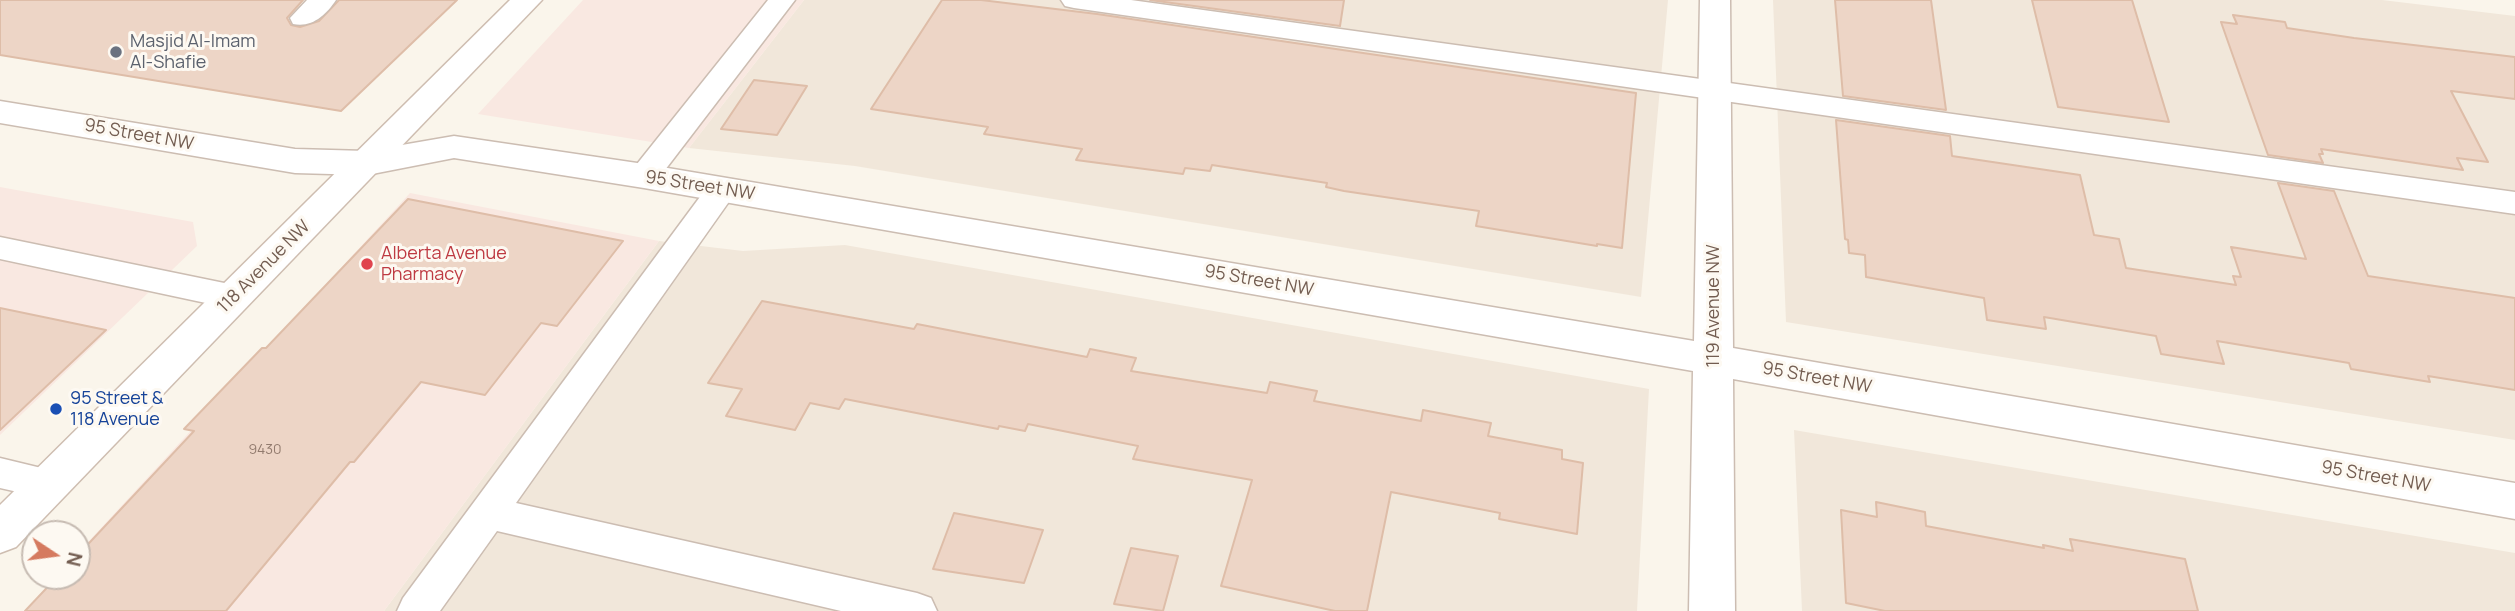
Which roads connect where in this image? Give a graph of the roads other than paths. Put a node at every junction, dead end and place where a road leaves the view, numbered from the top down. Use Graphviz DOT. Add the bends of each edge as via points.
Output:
graph roads {
  1 [pos="323,0"];
  2 [pos="527,0"];
  3 [pos="782,0"];
  4 [pos="1074,0"];
  5 [pos="1715,0"];
  6 [pos="303,18"];
  7 [pos="1715,89"];
  8 [pos="0,112"];
  9 [pos="368,163"];
  10 [pos="643,176"];
  11 [pos="722,189"];
  12 [pos="2515,203"];
  13 [pos="0,248"];
  14 [pos="234,297"];
  15 [pos="1713,360"];
  16 [pos="0,473"];
  17 [pos="49,484"];
  18 [pos="2515,501"];
  19 [pos="488,513"];
  20 [pos="0,534"];
  21 [pos="417,611"];
  22 [pos="917,611"];
  23 [pos="1712,611"];
  1 -- 6 [label="lane"];
  2 -- 9 [label="street, 118 Avenue NW"];
  3 -- 10 [label="lane"];
  4 -- 7 [label="lane"];
  5 -- 7 [label="street, 119 Avenue NW"];
  7 -- 12 [label="lane"];
  7 -- 15 [label="street, 119 Avenue NW"];
  8 -- 9 [label="street, 95 Street NW" via="295,161"];
  9 -- 10 [label="street, 95 Street NW" via="454,147"];
  9 -- 14 [label="street, 118 Avenue NW"];
  10 -- 11 [label="street, 95 Street NW"];
  11 -- 15 [label="street, 95 Street NW"];
  11 -- 19 [label="lane"];
  13 -- 14 [label="lane"];
  14 -- 17 [label="street, 118 Avenue NW"];
  15 -- 18 [label="street, 95 Street NW"];
  15 -- 23 [label="street, 119 Avenue NW"];
  16 -- 17 [label="lane"];
  17 -- 20 [label="street, 118 Avenue NW"];
  19 -- 21 [label="lane"];
  19 -- 22 [label="lane"];
}
